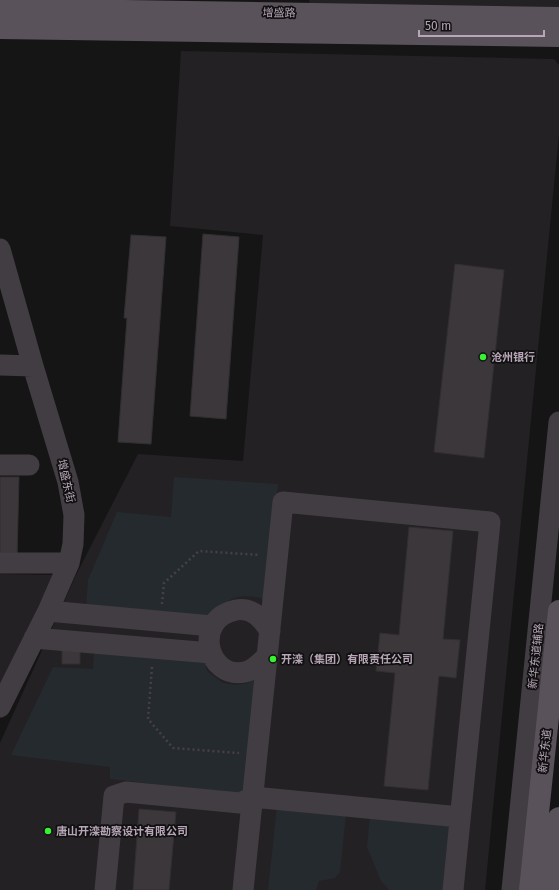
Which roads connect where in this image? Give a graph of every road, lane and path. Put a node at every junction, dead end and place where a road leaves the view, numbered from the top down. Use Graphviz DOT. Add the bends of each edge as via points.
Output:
graph roads {
  1 [pos="0,9"];
  2 [pos="297,15"];
  3 [pos="559,18"];
  4 [pos="0,28"];
  5 [pos="559,36"];
  6 [pos="0,248"];
  7 [pos="0,365"];
  8 [pos="33,366"];
  9 [pos="559,422"];
  10 [pos="0,465"];
  11 [pos="29,465"];
  12 [pos="265,555"];
  13 [pos="0,563"];
  14 [pos="69,563"];
  15 [pos="48,611"];
  16 [pos="559,611"];
  17 [pos="160,621"];
  18 [pos="212,626"];
  19 [pos="270,631"];
  20 [pos="34,638"];
  21 [pos="154,648"];
  22 [pos="211,653"];
  23 [pos="550,654"];
  24 [pos="267,656"];
  25 [pos="0,706"];
  26 [pos="240,753"];
  27 [pos="253,797"];
  28 [pos="460,817"];
  29 [pos="559,818"];
  30 [pos="105,890"];
  31 [pos="244,890"];
  32 [pos="453,890"];
  33 [pos="512,890"];
  34 [pos="530,890"];
  35 [pos="552,890"];
  1 -- 2 [label="main road, 增盛路"];
  2 -- 3 [label="main road, 增盛路"];
  2 -- 4 [label="main road, 增盛路"];
  2 -- 5 [label="main road, 增盛路"];
  6 -- 8 [label="street, 增盛东街"];
  7 -- 8 [label="street"];
  8 -- 14 [label="street, 增盛东街" via="68,482 74,515 73,544"];
  9 -- 23 [label="street, 新华东道辅路"];
  10 -- 11 [label="street"];
  12 -- 17 [label="path" via="200,551 164,583"];
  13 -- 14 [label="street"];
  14 -- 15 [label="street, 增盛东街"];
  15 -- 17 [label="street"];
  15 -- 20 [label="street, 增盛东街"];
  16 -- 23 [label="main road, 新华东道"];
  17 -- 18 [label="street"];
  18 -- 19 [label="street" via="218,618 238,610 248,611 260,617"];
  18 -- 22 [label="street" via="209,635"];
  19 -- 24 [label="street"];
  19 -- 28 [label="street" via="283,502 490,522"];
  20 -- 21 [label="street"];
  20 -- 25 [label="street, 增盛东街"];
  21 -- 22 [label="street"];
  21 -- 26 [label="path" via="148,719 173,748"];
  22 -- 24 [label="street" via="220,666 235,672 245,672 256,667"];
  23 -- 33 [label="street, 新华东道辅路"];
  23 -- 34 [label="main road, 新华东道"];
  24 -- 27 [label="street"];
  27 -- 28 [label="street"];
  27 -- 30 [label="street" via="240,803 126,792 114,796"];
  27 -- 31 [label="street"];
  28 -- 32 [label="street"];
  29 -- 35 [label="main road"];
}
